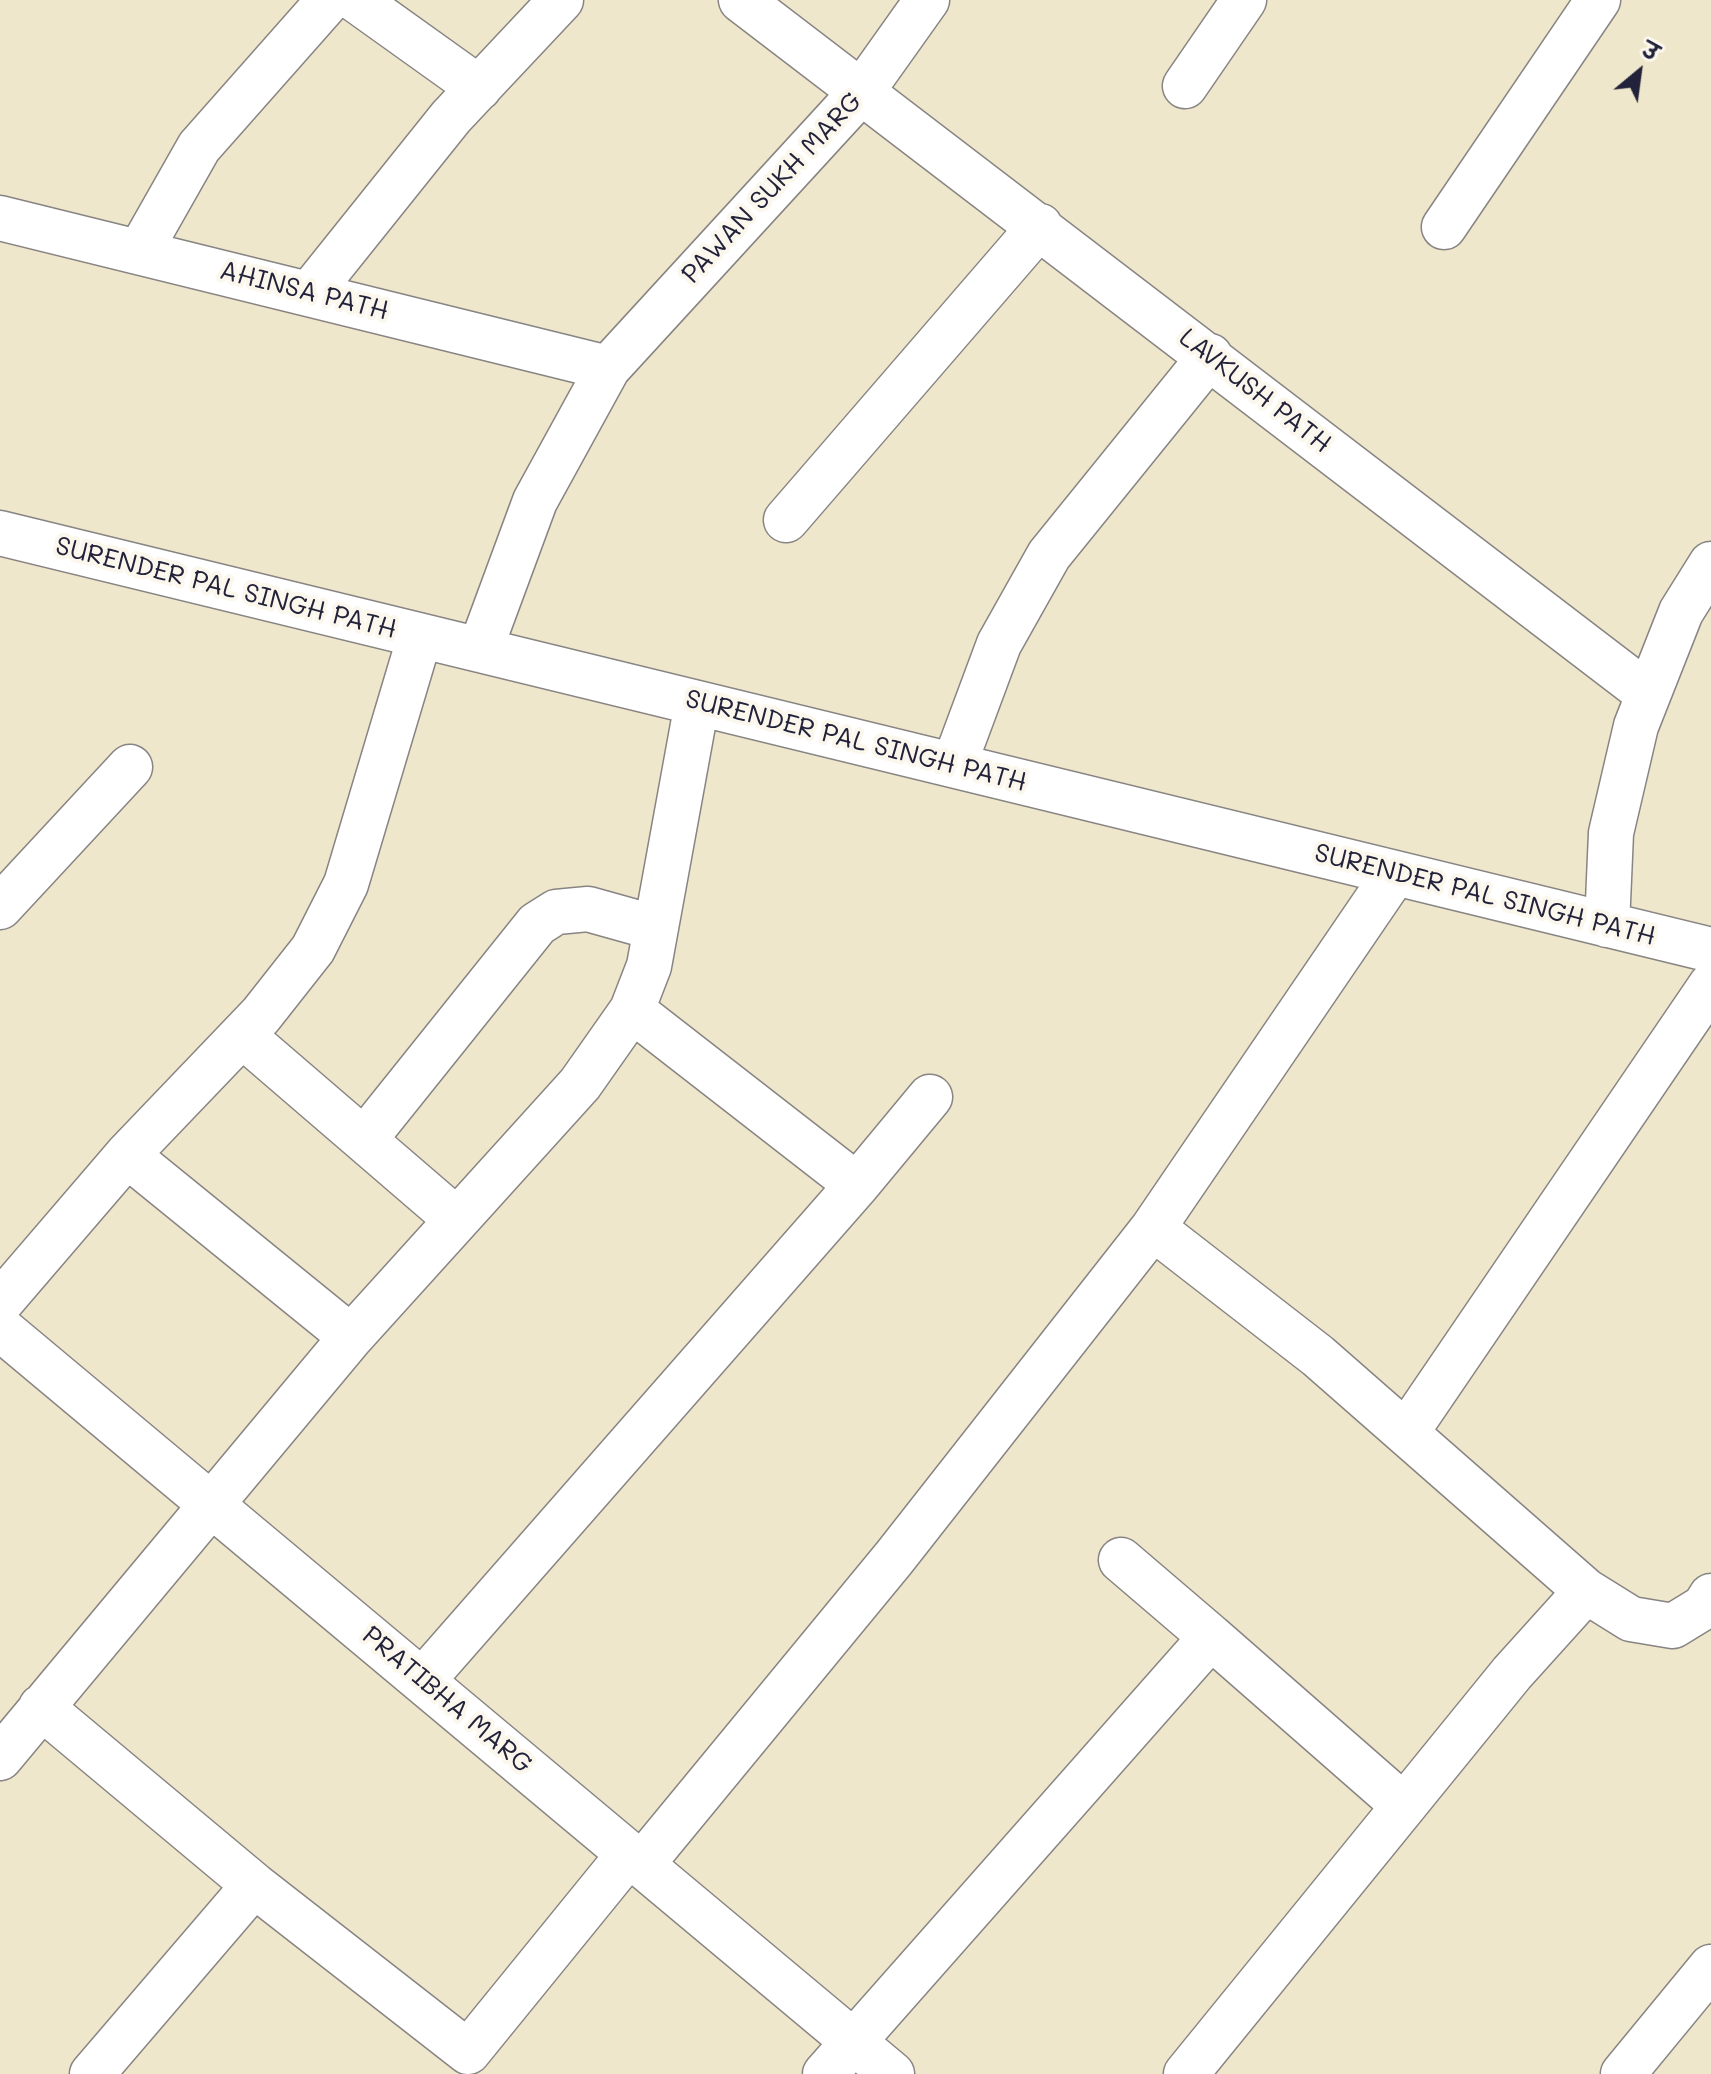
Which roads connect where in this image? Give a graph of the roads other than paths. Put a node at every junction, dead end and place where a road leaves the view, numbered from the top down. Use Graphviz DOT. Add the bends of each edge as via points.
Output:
graph roads {
  1 [pos="329,0"];
  2 [pos="356,0"];
  3 [pos="561,0"];
  4 [pos="741,0"];
  5 [pos="927,0"];
  6 [pos="1244,0"];
  7 [pos="1598,0"];
  8 [pos="1185,86"];
  9 [pos="479,88"];
  10 [pos="863,90"];
  11 [pos="0,218"];
  12 [pos="1040,226"];
  13 [pos="1444,227"];
  14 [pos="140,251"];
  15 [pos="310,293"];
  16 [pos="1210,356"];
  17 [pos="608,368"];
  18 [pos="786,520"];
  19 [pos="0,533"];
  20 [pos="1711,564"];
  21 [pos="420,636"];
  22 [pos="480,650"];
  23 [pos="1647,693"];
  24 [pos="697,703"];
  25 [pos="954,765"];
  26 [pos="130,767"];
  27 [pos="1395,873"];
  28 [pos="0,907"];
  29 [pos="1607,925"];
  30 [pos="656,928"];
  31 [pos="1711,950"];
  32 [pos="1711,985"];
  33 [pos="632,1010"];
  34 [pos="242,1035"];
  35 [pos="930,1097"];
  36 [pos="364,1140"];
  37 [pos="127,1155"];
  38 [pos="857,1185"];
  39 [pos="457,1220"];
  40 [pos="1153,1228"];
  41 [pos="0,1303"];
  42 [pos="0,1328"];
  43 [pos="351,1337"];
  44 [pos="1406,1433"];
  45 [pos="211,1502"];
  46 [pos="1121,1560"];
  47 [pos="1586,1591"];
  48 [pos="1711,1596"];
  49 [pos="1211,1637"];
  50 [pos="423,1680"];
  51 [pos="41,1707"];
  52 [pos="0,1758"];
  53 [pos="1404,1806"];
  54 [pos="636,1859"];
  55 [pos="254,1885"];
  56 [pos="1711,1967"];
  57 [pos="852,2041"];
  58 [pos="459,2063"];
  59 [pos="92,2074"];
  60 [pos="825,2074"];
  61 [pos="892,2074"];
  62 [pos="1186,2074"];
  63 [pos="1623,2074"];
  1 -- 14 [label="street" via="199,147"];
  2 -- 9 [label="street"];
  3 -- 9 [label="street"];
  4 -- 10 [label="street, LAVKUSH PATH"];
  5 -- 10 [label="street, PAWAN SUKH MARG"];
  6 -- 8 [label="street"];
  7 -- 13 [label="street"];
  9 -- 15 [label="street"];
  10 -- 12 [label="street, LAVKUSH PATH"];
  10 -- 17 [label="street, PAWAN SUKH MARG"];
  11 -- 14 [label="street, AHINSA PATH"];
  12 -- 16 [label="street, LAVKUSH PATH"];
  12 -- 18 [label="street"];
  14 -- 15 [label="street, AHINSA PATH"];
  15 -- 17 [label="street, AHINSA PATH"];
  16 -- 23 [label="street, LAVKUSH PATH"];
  16 -- 25 [label="street" via="1049,555 999,644"];
  17 -- 22 [label="street, PAWAN SUKH MARG" via="535,501"];
  19 -- 21 [label="street, SURENDER PAL SINGH PATH"];
  20 -- 23 [label="street" via="1681,612"];
  21 -- 22 [label="street, SURENDER PAL SINGH PATH"];
  21 -- 34 [label="street" via="346,884 313,949"];
  22 -- 24 [label="street, SURENDER PAL SINGH PATH"];
  23 -- 29 [label="street" via="1611,833"];
  24 -- 25 [label="street, SURENDER PAL SINGH PATH"];
  24 -- 30 [label="street"];
  25 -- 27 [label="street, SURENDER PAL SINGH PATH"];
  26 -- 28 [label="street"];
  27 -- 29 [label="street, SURENDER PAL SINGH PATH"];
  27 -- 40 [label="street"];
  29 -- 31 [label="street, SURENDER PAL SINGH PATH"];
  30 -- 33 [label="street"];
  30 -- 36 [label="street" via="588,909 556,912 537,924"];
  32 -- 44 [label="street"];
  33 -- 38 [label="street"];
  33 -- 39 [label="street" via="580,1084"];
  34 -- 36 [label="street"];
  34 -- 37 [label="street"];
  35 -- 38 [label="street"];
  36 -- 39 [label="street"];
  37 -- 41 [label="street"];
  37 -- 43 [label="street"];
  38 -- 50 [label="street"];
  39 -- 43 [label="street"];
  40 -- 44 [label="street" via="1318,1356"];
  40 -- 54 [label="street" via="894,1558"];
  42 -- 45 [label="street, PRATIBHA MARG"];
  43 -- 45 [label="street"];
  44 -- 47 [label="street"];
  45 -- 50 [label="street, PRATIBHA MARG"];
  45 -- 51 [label="street"];
  46 -- 49 [label="street"];
  47 -- 48 [label="street" via="1631,1619 1673,1626 1704,1607"];
  47 -- 53 [label="street"];
  49 -- 53 [label="street"];
  49 -- 57 [label="street"];
  50 -- 54 [label="street, PRATIBHA MARG"];
  51 -- 52 [label="street"];
  51 -- 55 [label="street"];
  53 -- 62 [label="street"];
  54 -- 57 [label="street, PRATIBHA MARG"];
  54 -- 58 [label="street"];
  55 -- 58 [label="street"];
  55 -- 59 [label="street"];
  56 -- 63 [label="street"];
  57 -- 60 [label="street"];
  57 -- 61 [label="street, PRATIBHA MARG"];
}
